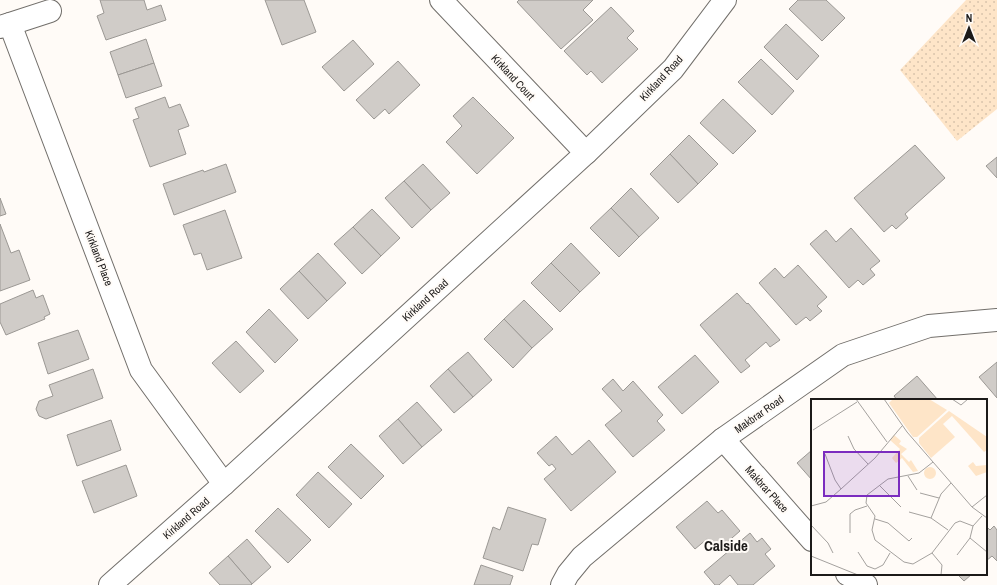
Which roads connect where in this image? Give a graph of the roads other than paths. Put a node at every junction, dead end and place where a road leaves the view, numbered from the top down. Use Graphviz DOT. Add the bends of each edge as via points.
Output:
graph roads {
  1 [pos="441,0"];
  2 [pos="725,0"];
  3 [pos="50,11"];
  4 [pos="5,25"];
  5 [pos="586,153"];
  6 [pos="997,320"];
  7 [pos="722,439"];
  8 [pos="224,484"];
  9 [pos="811,539"];
  10 [pos="849,575"];
  11 [pos="110,585"];
  12 [pos="562,585"];
  13 [pos="866,585"];
  1 -- 5 [label="street, Kirkland Court"];
  2 -- 5 [label="street, Kirkland Road" via="673,69"];
  3 -- 4 [label="street"];
  4 -- 8 [label="street, Kirkland Place" via="141,370"];
  5 -- 8 [label="street, Kirkland Road"];
  6 -- 7 [label="street, Makbrar Road" via="929,326 843,355"];
  7 -- 9 [label="street, Makbrar Place"];
  7 -- 12 [label="street, Makbrar Road" via="582,557"];
  8 -- 11 [label="street, Kirkland Road"];
  10 -- 13 [label="street"];
}
